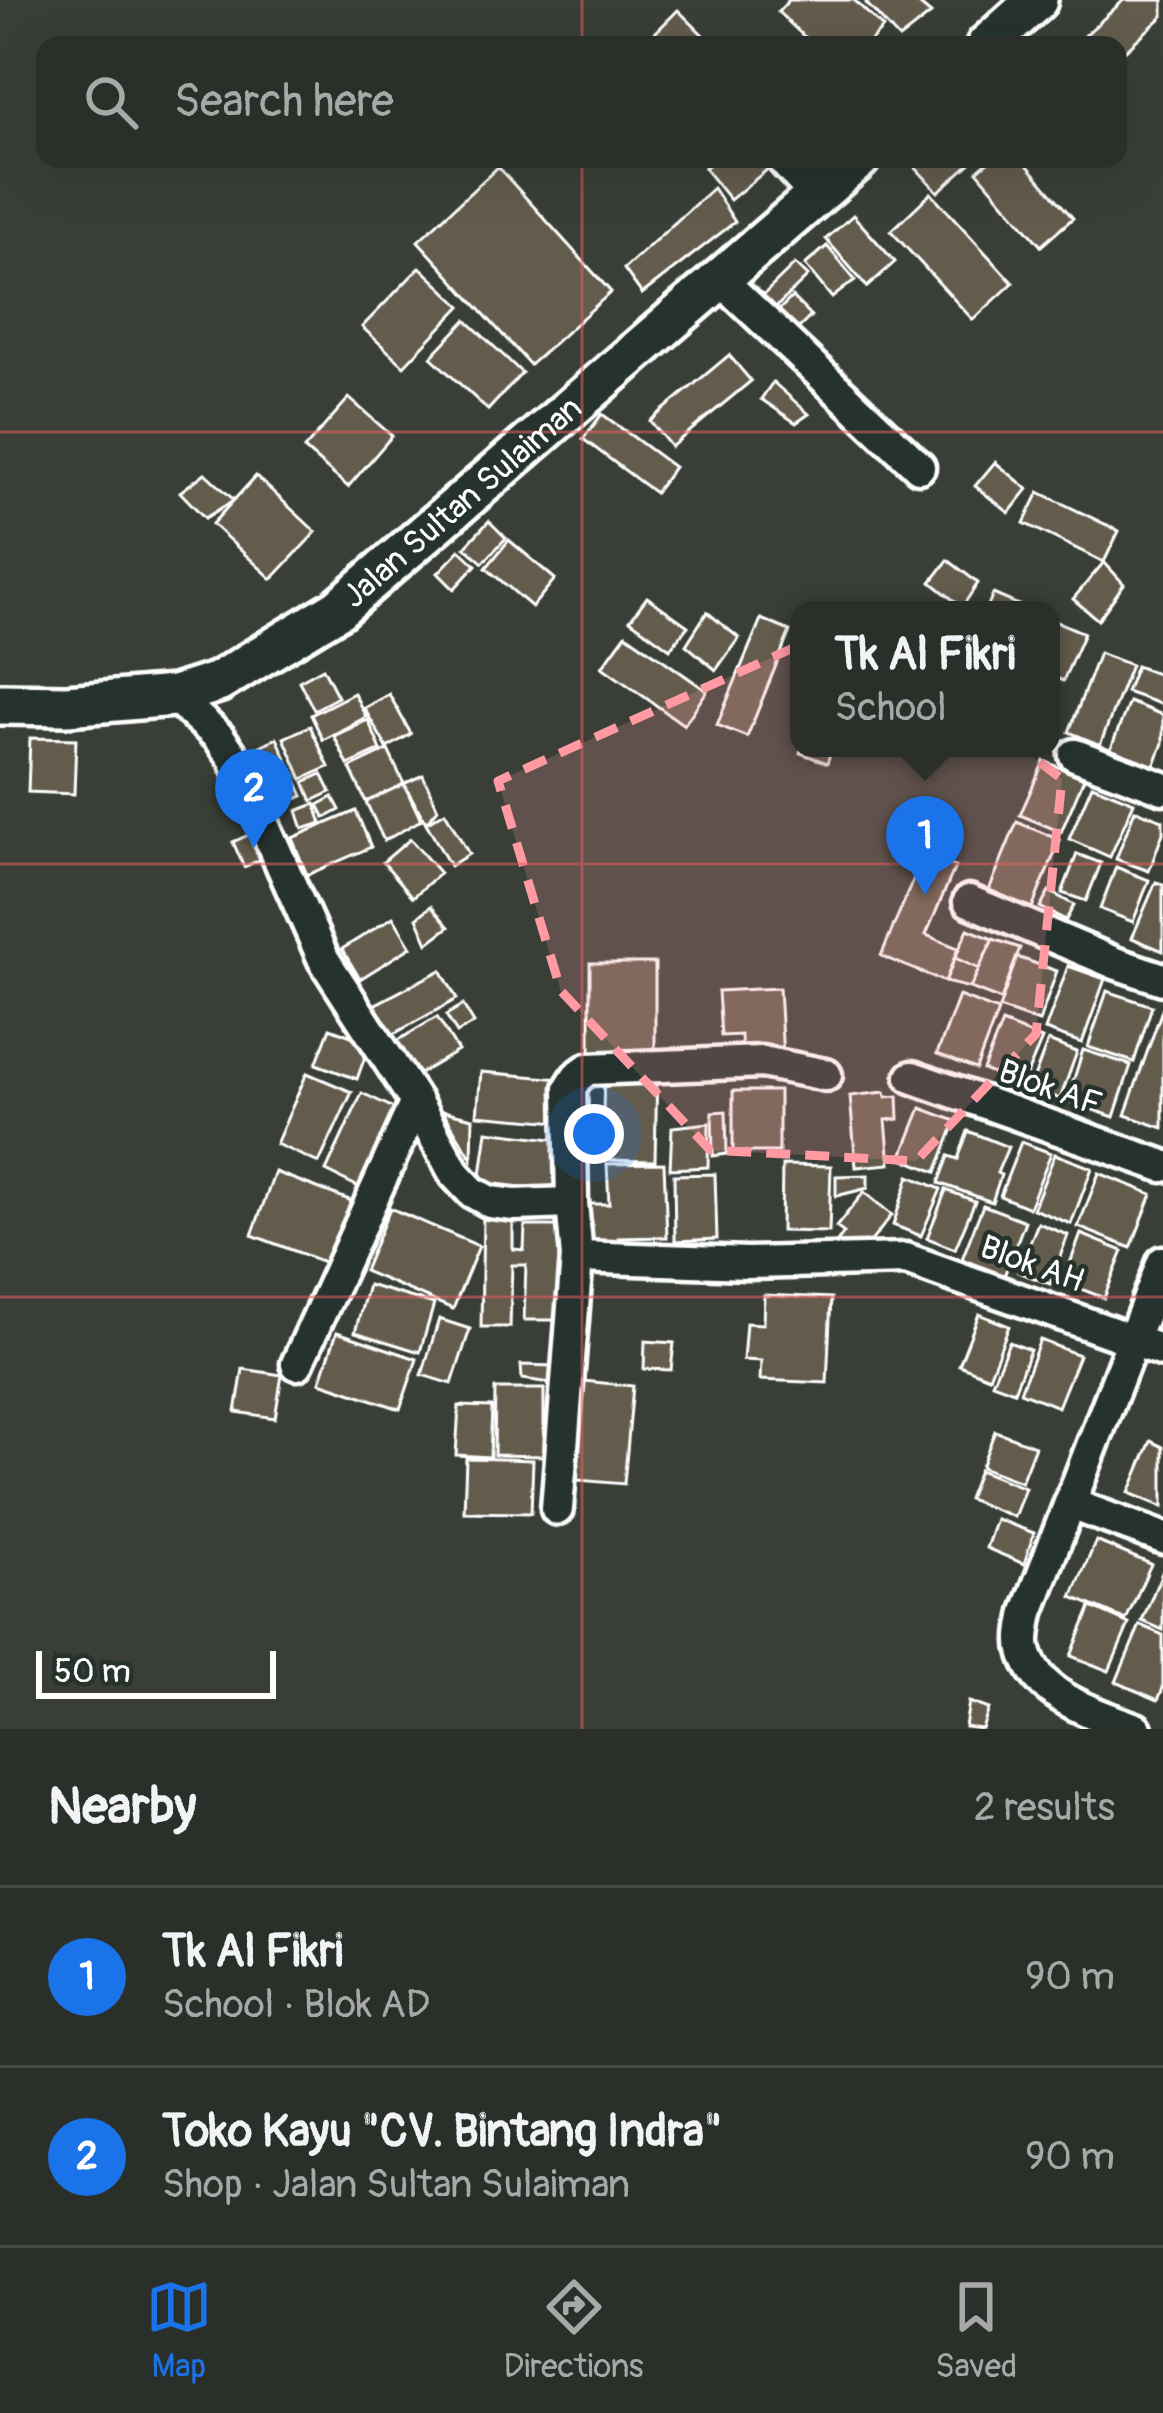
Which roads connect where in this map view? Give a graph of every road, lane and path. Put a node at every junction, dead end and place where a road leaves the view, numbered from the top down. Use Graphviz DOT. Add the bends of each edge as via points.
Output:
graph roads {
  1 [pos="1025,4"];
  2 [pos="995,36"];
  3 [pos="790,168"];
  4 [pos="849,168"];
  5 [pos="817,197"];
  6 [pos="720,279"];
  7 [pos="919,467"];
  8 [pos="174,696"];
  9 [pos="0,704"];
  10 [pos="1075,755"];
  11 [pos="1163,788"];
  12 [pos="969,901"];
  13 [pos="1163,979"];
  14 [pos="826,1076"];
  15 [pos="912,1077"];
  16 [pos="416,1102"];
  17 [pos="1163,1166"];
  18 [pos="572,1204"];
  19 [pos="577,1258"];
  20 [pos="1163,1262"];
  21 [pos="1134,1340"];
  22 [pos="1163,1351"];
  23 [pos="298,1364"];
  24 [pos="1072,1504"];
  25 [pos="557,1509"];
  26 [pos="1163,1538"];
  27 [pos="1074,1718"];
  28 [pos="1136,1729"];
  1 -- 2 [label="main road"];
  3 -- 5 [label="street"];
  4 -- 5 [label="main road, Jalan Sultan Sulaiman"];
  5 -- 6 [label="main road, Jalan Sultan Sulaiman"];
  6 -- 7 [label="street"];
  6 -- 8 [label="main road, Jalan Sultan Sulaiman" via="338,609 218,682"];
  8 -- 9 [label="main road, Jalan Sultan Sulaiman"];
  8 -- 16 [label="street" via="234,758 324,960"];
  10 -- 11 [label="street"];
  12 -- 13 [label="street"];
  14 -- 18 [label="street" via="762,1062 588,1069 570,1088"];
  15 -- 17 [label="street, Blok AF"];
  16 -- 18 [label="street" via="472,1192 514,1205"];
  16 -- 23 [label="street"];
  18 -- 19 [label="street"];
  19 -- 21 [label="street, Blok AH" via="898,1258"];
  19 -- 25 [label="street"];
  20 -- 21 [label="street"];
  21 -- 22 [label="street, Blok AH"];
  21 -- 24 [label="street"];
  24 -- 26 [label="street"];
  24 -- 27 [label="street" via="1028,1612 1024,1647 1036,1676"];
  27 -- 28 [label="street"];
}
